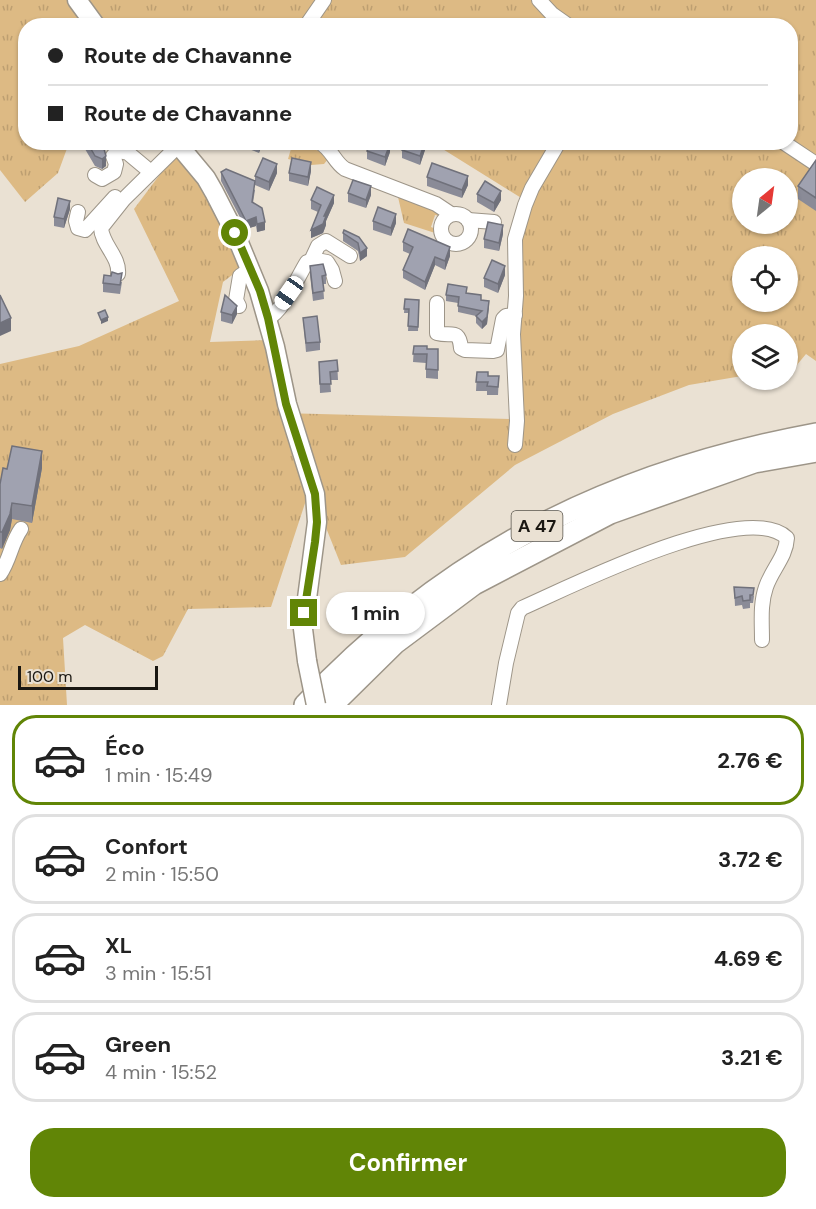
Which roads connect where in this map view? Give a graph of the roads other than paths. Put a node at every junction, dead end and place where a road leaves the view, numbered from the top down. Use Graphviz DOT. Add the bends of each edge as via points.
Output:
graph roads {
  1 [pos="77,0"];
  2 [pos="324,0"];
  3 [pos="539,0"];
  4 [pos="552,0"];
  5 [pos="90,18"];
  6 [pos="312,18"];
  7 [pos="551,18"];
  8 [pos="552,18"];
  9 [pos="169,150"];
  10 [pos="171,150"];
  11 [pos="184,150"];
  12 [pos="330,150"];
  13 [pos="554,150"];
  14 [pos="795,150"];
  15 [pos="816,164"];
  16 [pos="146,168"];
  17 [pos="95,175"];
  18 [pos="78,212"];
  19 [pos="451,214"];
  20 [pos="468,220"];
  21 [pos="494,222"];
  22 [pos="350,256"];
  23 [pos="311,261"];
  24 [pos="250,269"];
  25 [pos="118,274"];
  26 [pos="335,281"];
  27 [pos="437,303"];
  28 [pos="239,306"];
  29 [pos="515,315"];
  30 [pos="268,318"];
  31 [pos="816,434"];
  32 [pos="515,446"];
  33 [pos="816,451"];
  34 [pos="21,529"];
  35 [pos="0,574"];
  36 [pos="762,640"];
  37 [pos="304,705"];
  38 [pos="316,705"];
  39 [pos="332,705"];
  40 [pos="499,705"];
  1 -- 5 [label="main road"];
  2 -- 6 [label="street"];
  3 -- 7 [label="street"];
  4 -- 8 [label="street"];
  9 -- 16 [label="street"];
  10 -- 25 [label="street" via="101,228 118,264"];
  11 -- 24 [label="main road" via="214,192"];
  12 -- 19 [label="street" via="345,169 436,204"];
  13 -- 29 [label="street" via="532,188 518,223 514,249"];
  14 -- 15 [label="street"];
  16 -- 17 [label="street" via="118,150 113,156 114,172 102,179"];
  16 -- 18 [label="street" via="84,230 76,225"];
  19 -- 20 [label="street"];
  19 -- 20 [label="street" via="443,220 441,229 453,243 463,242 469,234"];
  20 -- 21 [label="street"];
  22 -- 23 [label="street" via="326,241 318,246"];
  23 -- 26 [label="street" via="327,262"];
  23 -- 30 [label="street" via="275,314"];
  24 -- 28 [label="street" via="240,276 236,300"];
  24 -- 30 [label="main road"];
  27 -- 29 [label="street" via="437,333 459,336 465,350 497,350 503,319"];
  29 -- 32 [label="street"];
  30 -- 38 [label="main road, bridge" via="286,404 316,509 304,613 304,646"];
  31 -- 37 [label="highway, A 47" via="735,451 661,473 529,530 466,567 412,606"];
  33 -- 39 [label="highway, A 47" via="754,462 610,513 474,584 395,643"];
  34 -- 35 [label="street"];
  36 -- 40 [label="street" via="762,600 787,538 780,531 764,527 723,530 646,554 522,608"];
}
